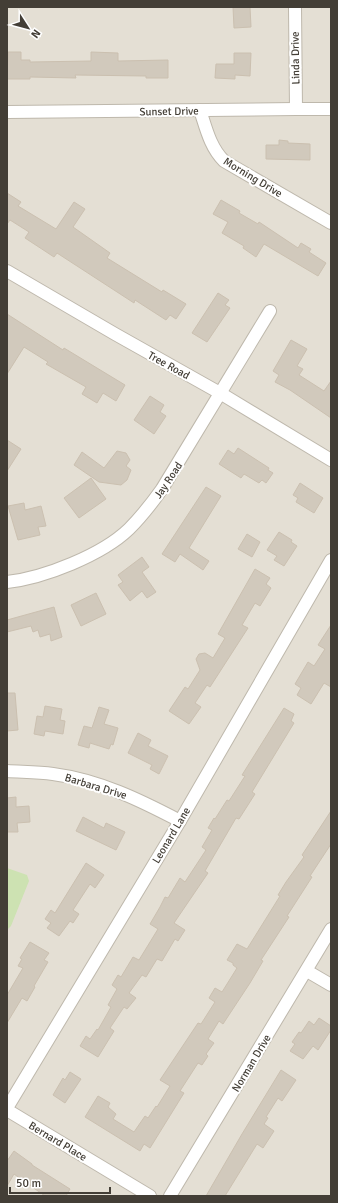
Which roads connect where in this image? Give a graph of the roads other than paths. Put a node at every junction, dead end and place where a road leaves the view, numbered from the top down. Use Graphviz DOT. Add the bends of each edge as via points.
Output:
graph roads {
  1 [pos="294,7"];
  2 [pos="296,108"];
  3 [pos="331,109"];
  4 [pos="200,110"];
  5 [pos="7,112"];
  6 [pos="331,222"];
  7 [pos="7,271"];
  8 [pos="270,311"];
  9 [pos="220,393"];
  10 [pos="331,460"];
  11 [pos="331,560"];
  12 [pos="7,582"];
  13 [pos="7,771"];
  14 [pos="180,821"];
  15 [pos="331,929"];
  16 [pos="307,971"];
  17 [pos="331,984"];
  18 [pos="7,1109"];
  19 [pos="150,1196"];
  20 [pos="170,1196"];
  1 -- 2 [label="street, Linda Drive"];
  2 -- 3 [label="street, Sunset Drive"];
  2 -- 4 [label="street, Sunset Drive"];
  4 -- 5 [label="street, Sunset Drive"];
  4 -- 6 [label="street, Morning Drive" via="210,141 224,161"];
  7 -- 9 [label="street, Tree Road"];
  8 -- 9 [label="street, Jay Road"];
  9 -- 10 [label="street, Tree Road"];
  9 -- 12 [label="street, Jay Road" via="162,489 128,530 105,548 80,560 32,577"];
  11 -- 14 [label="street, Leonard Lane"];
  13 -- 14 [label="street, Barbara Drive" via="53,774 102,786 146,803"];
  14 -- 18 [label="street, Leonard Lane"];
  15 -- 16 [label="street, Norman Drive"];
  16 -- 17 [label="street"];
  16 -- 20 [label="street, Norman Drive"];
  18 -- 19 [label="street, Bernard Place"];
}
